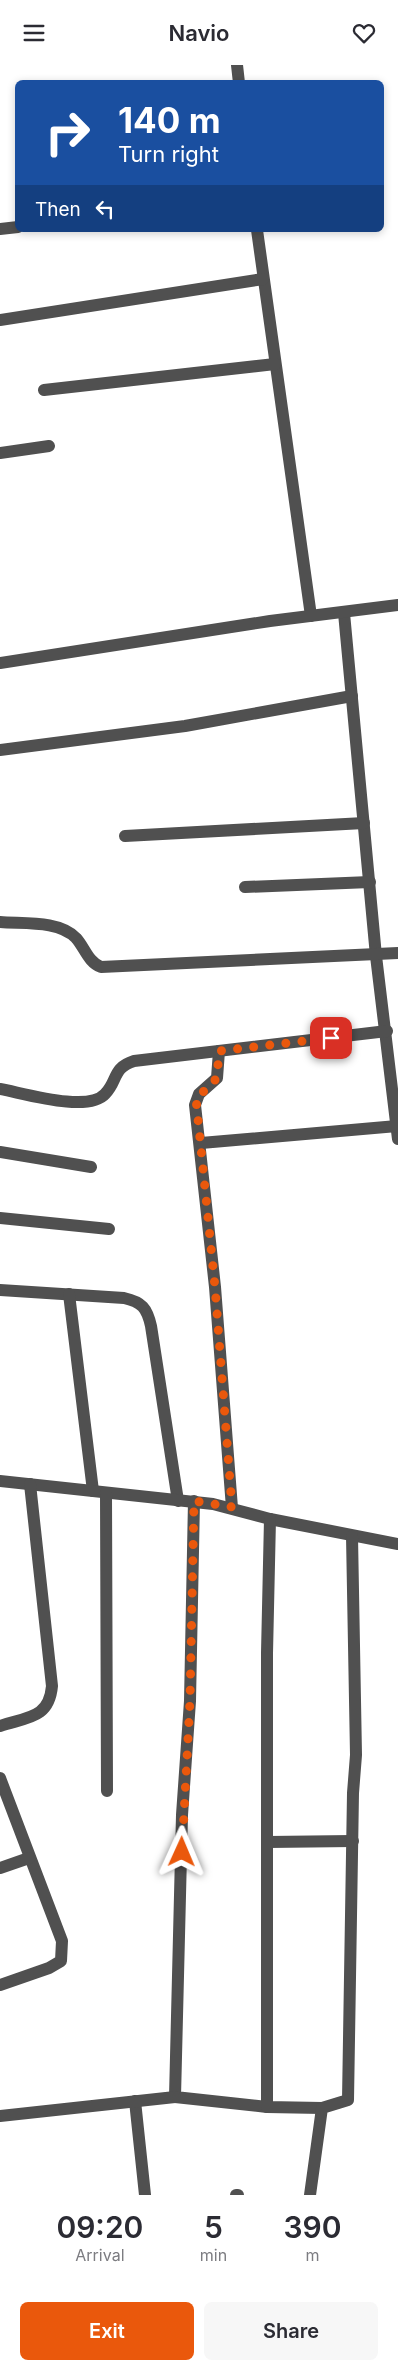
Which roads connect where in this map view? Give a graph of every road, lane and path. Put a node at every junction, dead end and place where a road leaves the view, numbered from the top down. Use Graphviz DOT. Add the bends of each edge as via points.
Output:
graph roads {
  1 [pos="238,65"];
  2 [pos="239,80"];
  3 [pos="15,227"];
  4 [pos="0,229"];
  5 [pos="257,232"];
  6 [pos="263,279"];
  7 [pos="0,320"];
  8 [pos="275,364"];
  9 [pos="44,390"];
  10 [pos="49,445"];
  11 [pos="0,450"];
  12 [pos="398,605"];
  13 [pos="344,613"];
  14 [pos="312,616"];
  15 [pos="0,663"];
  16 [pos="352,696"];
  17 [pos="0,750"];
  18 [pos="364,823"];
  19 [pos="125,836"];
  20 [pos="370,881"];
  21 [pos="245,887"];
  22 [pos="0,922"];
  23 [pos="398,953"];
  24 [pos="376,955"];
  25 [pos="391,1038"];
  26 [pos="219,1051"];
  27 [pos="0,1089"];
  28 [pos="397,1133"];
  29 [pos="200,1143"];
  30 [pos="0,1152"];
  31 [pos="91,1167"];
  32 [pos="0,1218"];
  33 [pos="109,1229"];
  34 [pos="0,1290"];
  35 [pos="69,1294"];
  36 [pos="0,1481"];
  37 [pos="30,1484"];
  38 [pos="93,1491"];
  39 [pos="106,1493"];
  40 [pos="178,1501"];
  41 [pos="194,1501"];
  42 [pos="232,1507"];
  43 [pos="270,1519"];
  44 [pos="352,1536"];
  45 [pos="398,1544"];
  46 [pos="0,1726"];
  47 [pos="0,1778"];
  48 [pos="107,1791"];
  49 [pos="353,1841"];
  50 [pos="268,1842"];
  51 [pos="29,1858"];
  52 [pos="0,1868"];
  53 [pos="0,1985"];
  54 [pos="175,2097"];
  55 [pos="135,2101"];
  56 [pos="267,2107"];
  57 [pos="322,2108"];
  58 [pos="0,2115"];
  59 [pos="145,2195"];
  60 [pos="310,2195"];
  1 -- 2 [label="street"];
  3 -- 4 [label="street"];
  5 -- 6 [label="street"];
  6 -- 7 [label="street"];
  6 -- 8 [label="street"];
  8 -- 9 [label="street"];
  8 -- 14 [label="street"];
  10 -- 11 [label="street"];
  12 -- 13 [label="street"];
  13 -- 14 [label="street"];
  13 -- 16 [label="street"];
  14 -- 15 [label="street"];
  16 -- 17 [label="street" via="185,726"];
  16 -- 18 [label="street"];
  18 -- 19 [label="street"];
  18 -- 20 [label="street"];
  20 -- 21 [label="street"];
  20 -- 24 [label="street"];
  22 -- 24 [label="street" via="64,929 78,940 89,959 101,967"];
  23 -- 24 [label="street"];
  24 -- 25 [label="street"];
  25 -- 26 [label="street"];
  25 -- 28 [label="street"];
  26 -- 27 [label="street" via="127,1063 118,1069 104,1096 93,1101 72,1102"];
  26 -- 29 [label="street" via="217,1078 196,1099"];
  28 -- 29 [label="street"];
  29 -- 42 [label="street"];
  30 -- 31 [label="street"];
  32 -- 33 [label="street"];
  34 -- 35 [label="street"];
  35 -- 38 [label="street"];
  35 -- 40 [label="street" via="130,1299 145,1307"];
  36 -- 37 [label="street"];
  37 -- 38 [label="street"];
  37 -- 46 [label="street" via="51,1696 40,1713"];
  38 -- 39 [label="street"];
  39 -- 40 [label="street"];
  39 -- 48 [label="street"];
  40 -- 41 [label="street"];
  41 -- 42 [label="street"];
  41 -- 54 [label="street"];
  42 -- 43 [label="street"];
  43 -- 44 [label="street"];
  43 -- 50 [label="street"];
  44 -- 45 [label="street"];
  44 -- 49 [label="street" via="356,1755"];
  47 -- 51 [label="street"];
  49 -- 50 [label="street"];
  49 -- 57 [label="street" via="348,2101"];
  50 -- 56 [label="street"];
  51 -- 52 [label="street"];
  51 -- 53 [label="street" via="62,1941 63,1954 61,1961 49,1968"];
  54 -- 55 [label="street"];
  54 -- 56 [label="street"];
  55 -- 58 [label="street"];
  55 -- 59 [label="street"];
  56 -- 57 [label="street"];
  57 -- 60 [label="street"];
}
